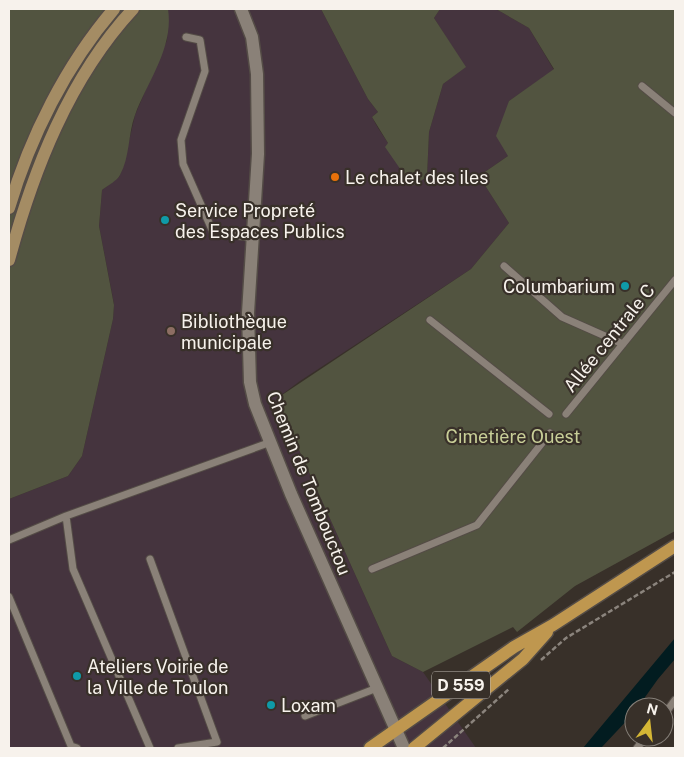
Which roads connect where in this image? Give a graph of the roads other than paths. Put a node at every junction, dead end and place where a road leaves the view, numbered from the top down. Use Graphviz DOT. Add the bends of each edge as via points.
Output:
graph roads {
  1 [pos="114,9"];
  2 [pos="134,9"];
  3 [pos="241,9"];
  4 [pos="186,37"];
  5 [pos="642,86"];
  6 [pos="675,113"];
  7 [pos="9,208"];
  8 [pos="254,238"];
  9 [pos="9,260"];
  10 [pos="504,266"];
  11 [pos="675,280"];
  12 [pos="430,320"];
  13 [pos="623,344"];
  14 [pos="549,414"];
  15 [pos="566,414"];
  16 [pos="550,432"];
  17 [pos="271,442"];
  18 [pos="66,516"];
  19 [pos="9,540"];
  20 [pos="675,546"];
  21 [pos="150,559"];
  22 [pos="372,570"];
  23 [pos="9,597"];
  24 [pos="554,624"];
  25 [pos="377,688"];
  26 [pos="304,716"];
  27 [pos="396,731"];
  28 [pos="77,748"];
  29 [pos="150,748"];
  30 [pos="178,748"];
  31 [pos="370,748"];
  32 [pos="404,748"];
  33 [pos="414,748"];
  1 -- 7 [label="main road" via="97,28 51,105"];
  2 -- 9 [label="main road" via="106,42 65,111 28,195"];
  3 -- 8 [label="street, Chemin de Tombouctou" via="256,56 258,154"];
  4 -- 8 [label="lane" via="200,40 205,71 180,140 183,164 213,232"];
  5 -- 6 [label="lane"];
  8 -- 17 [label="street, Chemin de Tombouctou" via="248,313 250,382 255,404"];
  10 -- 13 [label="lane" via="562,317"];
  11 -- 13 [label="lane, Allée centrale C"];
  12 -- 14 [label="lane"];
  13 -- 15 [label="lane, Allée centrale C"];
  16 -- 22 [label="lane" via="477,525"];
  17 -- 18 [label="lane"];
  17 -- 25 [label="street, Chemin de Tombouctou"];
  18 -- 19 [label="lane"];
  18 -- 29 [label="lane" via="73,569"];
  20 -- 24 [label="main road, D 559"];
  21 -- 30 [label="lane" via="217,742"];
  23 -- 28 [label="lane" via="71,746"];
  24 -- 27 [label="main road, D 559" via="514,646"];
  24 -- 33 [label="main road, D 559" via="523,659"];
  25 -- 26 [label="lane"];
  25 -- 27 [label="street, Chemin de Tombouctou"];
  27 -- 31 [label="main road, D 559"];
  27 -- 32 [label="street, Chemin de Tombouctou"];
}
